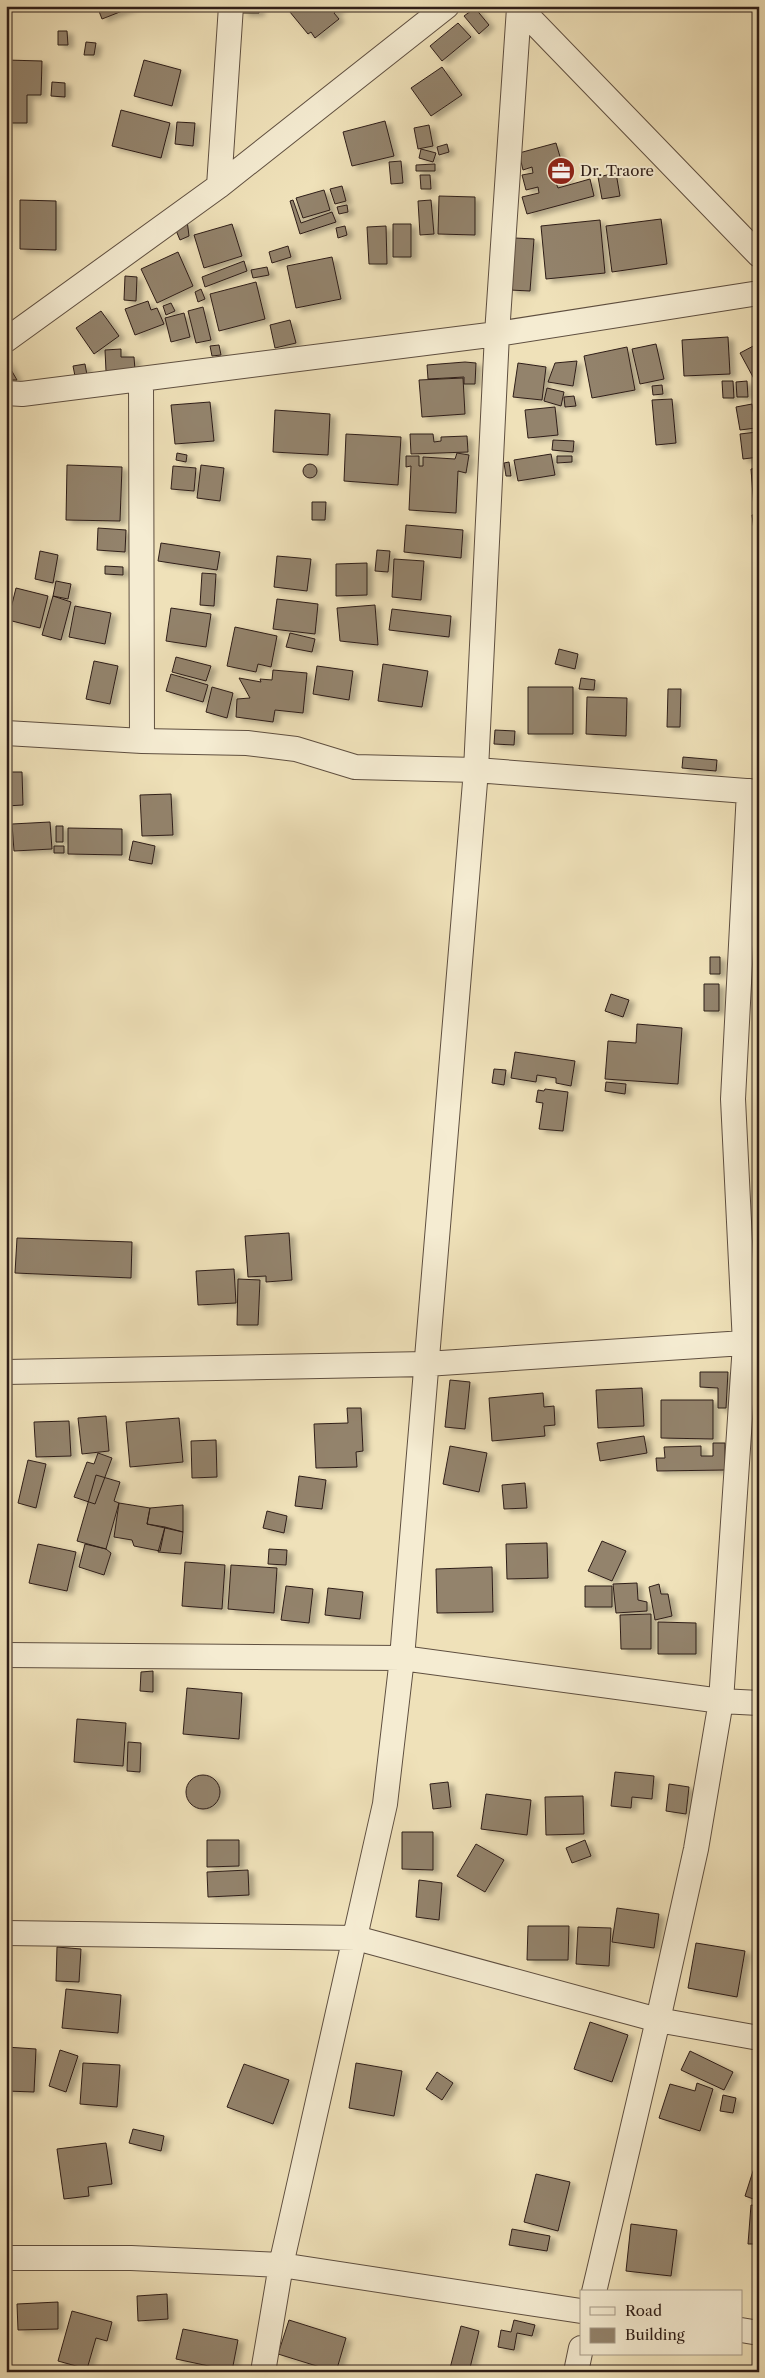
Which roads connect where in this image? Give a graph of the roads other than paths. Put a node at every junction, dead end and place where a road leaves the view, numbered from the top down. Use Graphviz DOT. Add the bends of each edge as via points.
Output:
graph roads {
  1 [pos="231,6"];
  2 [pos="447,6"];
  3 [pos="519,7"];
  4 [pos="219,186"];
  5 [pos="758,252"];
  6 [pos="759,293"];
  7 [pos="497,334"];
  8 [pos="6,340"];
  9 [pos="142,379"];
  10 [pos="6,393"];
  11 [pos="6,734"];
  12 [pos="142,741"];
  13 [pos="476,770"];
  14 [pos="754,792"];
  15 [pos="752,1343"];
  16 [pos="426,1364"];
  17 [pos="6,1372"];
  18 [pos="6,1655"];
  19 [pos="402,1658"];
  20 [pos="721,1700"];
  21 [pos="759,1704"];
  22 [pos="6,1933"];
  23 [pos="356,1938"];
  24 [pos="658,2020"];
  25 [pos="759,2038"];
  26 [pos="6,2258"];
  27 [pos="281,2265"];
  28 [pos="594,2290"];
  29 [pos="580,2311"];
  30 [pos="742,2330"];
  31 [pos="759,2333"];
  32 [pos="580,2353"];
  33 [pos="263,2372"];
  34 [pos="576,2372"];
  1 -- 4 [label="street"];
  2 -- 4 [label="street"];
  3 -- 5 [label="street"];
  3 -- 7 [label="street"];
  4 -- 8 [label="street"];
  6 -- 7 [label="street"];
  7 -- 9 [label="street"];
  7 -- 13 [label="street"];
  9 -- 10 [label="street" via="22,394"];
  9 -- 12 [label="street"];
  11 -- 12 [label="street"];
  12 -- 13 [label="street" via="247,743 296,749 355,767"];
  13 -- 14 [label="street"];
  13 -- 16 [label="street"];
  14 -- 15 [label="street" via="733,1099"];
  15 -- 16 [label="street"];
  15 -- 20 [label="street"];
  16 -- 17 [label="street"];
  16 -- 19 [label="street"];
  18 -- 19 [label="street"];
  19 -- 20 [label="street"];
  19 -- 23 [label="street" via="385,1804"];
  20 -- 21 [label="street"];
  20 -- 24 [label="street" via="696,1849"];
  22 -- 23 [label="street"];
  23 -- 24 [label="street"];
  23 -- 27 [label="street"];
  24 -- 25 [label="street"];
  24 -- 28 [label="street"];
  26 -- 27 [label="street" via="132,2258"];
  27 -- 29 [label="street"];
  27 -- 33 [label="street"];
  30 -- 31 [label="street"];
  32 -- 34 [label="street"];
}
